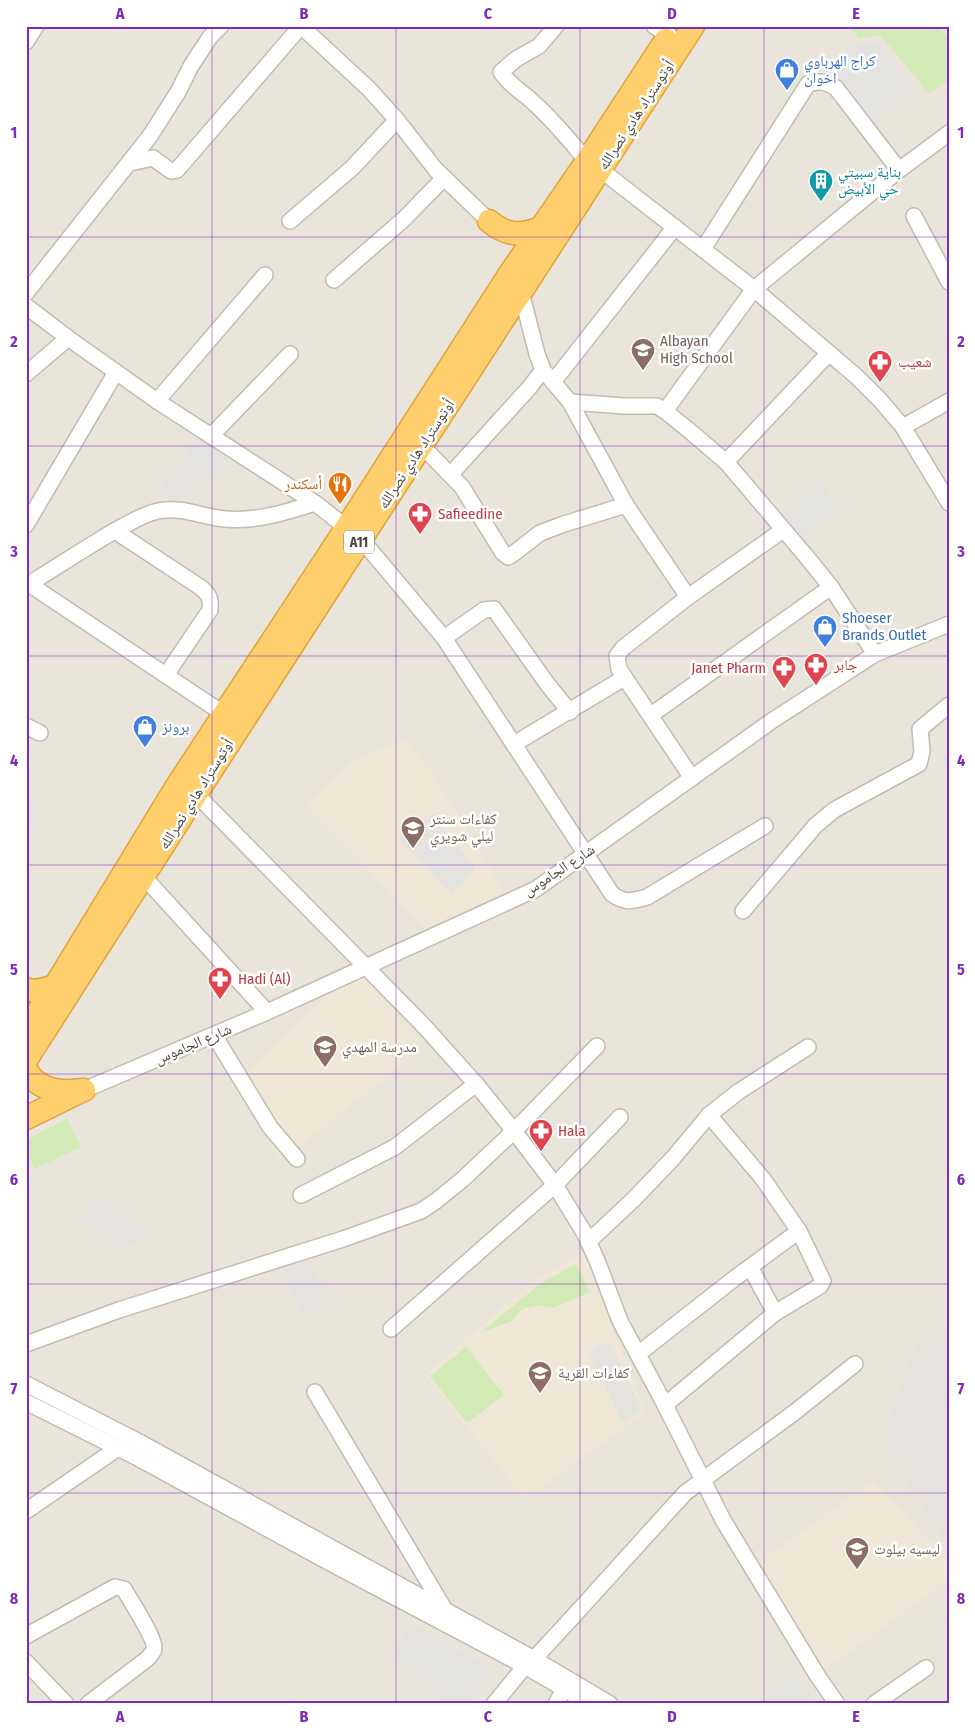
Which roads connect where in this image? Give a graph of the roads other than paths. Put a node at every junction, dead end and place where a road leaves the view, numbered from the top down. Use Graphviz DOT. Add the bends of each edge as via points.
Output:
graph roads {
  1 [pos="36,26"];
  2 [pos="221,26"];
  3 [pos="301,26"];
  4 [pos="556,26"];
  5 [pos="693,26"];
  6 [pos="666,29"];
  7 [pos="26,42"];
  8 [pos="397,120"];
  9 [pos="949,133"];
  10 [pos="130,162"];
  11 [pos="594,166"];
  12 [pos="899,170"];
  13 [pos="444,178"];
  14 [pos="914,216"];
  15 [pos="290,221"];
  16 [pos="489,221"];
  17 [pos="675,227"];
  18 [pos="541,228"];
  19 [pos="703,249"];
  20 [pos="265,275"];
  21 [pos="334,280"];
  22 [pos="516,282"];
  23 [pos="949,282"];
  24 [pos="754,288"];
  25 [pos="26,293"];
  26 [pos="26,306"];
  27 [pos="68,338"];
  28 [pos="829,353"];
  29 [pos="290,354"];
  30 [pos="543,370"];
  31 [pos="116,372"];
  32 [pos="26,374"];
  33 [pos="553,382"];
  34 [pos="157,401"];
  35 [pos="949,401"];
  36 [pos="570,402"];
  37 [pos="665,411"];
  38 [pos="903,427"];
  39 [pos="211,436"];
  40 [pos="422,446"];
  41 [pos="726,462"];
  42 [pos="451,474"];
  43 [pos="949,503"];
  44 [pos="315,504"];
  45 [pos="626,505"];
  46 [pos="26,526"];
  47 [pos="783,530"];
  48 [pos="116,531"];
  49 [pos="354,533"];
  50 [pos="27,584"];
  51 [pos="831,587"];
  52 [pos="688,597"];
  53 [pos="949,624"];
  54 [pos="444,638"];
  55 [pos="875,654"];
  56 [pos="166,676"];
  57 [pos="624,678"];
  58 [pos="949,705"];
  59 [pos="570,712"];
  60 [pos="224,714"];
  61 [pos="651,716"];
  62 [pos="514,744"];
  63 [pos="692,778"];
  64 [pos="196,794"];
  65 [pos="765,826"];
  66 [pos="585,854"];
  67 [pos="144,877"];
  68 [pos="743,911"];
  69 [pos="366,967"];
  70 [pos="55,986"];
  71 [pos="26,989"];
  72 [pos="267,1012"];
  73 [pos="28,1021"];
  74 [pos="214,1035"];
  75 [pos="597,1046"];
  76 [pos="808,1047"];
  77 [pos="26,1060"];
  78 [pos="26,1070"];
  79 [pos="476,1084"];
  80 [pos="84,1090"];
  81 [pos="709,1115"];
  82 [pos="620,1117"];
  83 [pos="26,1118"];
  84 [pos="514,1131"];
  85 [pos="296,1159"];
  86 [pos="555,1185"];
  87 [pos="301,1195"];
  88 [pos="799,1231"];
  89 [pos="588,1242"];
  90 [pos="750,1267"];
  91 [pos="775,1313"];
  92 [pos="391,1329"];
  93 [pos="26,1344"];
  94 [pos="638,1354"];
  95 [pos="855,1364"];
  96 [pos="26,1384"];
  97 [pos="316,1392"];
  98 [pos="26,1402"];
  99 [pos="665,1405"];
  100 [pos="118,1448"];
  101 [pos="703,1480"];
  102 [pos="26,1511"];
  103 [pos="446,1611"];
  104 [pos="26,1636"];
  105 [pos="26,1662"];
  106 [pos="530,1663"];
  107 [pos="926,1668"];
  108 [pos="564,1689"];
  109 [pos="66,1704"];
  110 [pos="88,1704"];
  111 [pos="494,1704"];
  112 [pos="556,1704"];
  113 [pos="590,1704"];
  114 [pos="610,1704"];
  115 [pos="837,1704"];
  116 [pos="874,1704"];
  1 -- 7 [label="street"];
  2 -- 10 [label="street" via="210,37 150,136"];
  3 -- 8 [label="street" via="369,89"];
  3 -- 10 [label="street" via="177,170 171,171 152,158"];
  4 -- 11 [label="street" via="539,46 501,72"];
  5 -- 11 [label="highway, أوتوستراد هادي نصرالله / A11"];
  6 -- 11 [label="highway, أوتوستراد هادي نصرالله / A11"];
  8 -- 13 [label="street"];
  8 -- 15 [label="street" via="352,168"];
  9 -- 12 [label="street"];
  10 -- 25 [label="street"];
  11 -- 17 [label="street"];
  11 -- 18 [label="highway, أوتوستراد هادي نصرالله / A11"];
  11 -- 22 [label="highway, أوتوستراد هادي نصرالله / A11"];
  12 -- 19 [label="street" via="836,88 818,81 808,84"];
  12 -- 24 [label="street"];
  13 -- 16 [label="street"];
  13 -- 21 [label="street" via="405,218"];
  14 -- 23 [label="street"];
  16 -- 18 [label="highway" via="500,230 511,233 528,233"];
  16 -- 22 [label="highway" via="505,249"];
  17 -- 19 [label="street"];
  17 -- 33 [label="street"];
  18 -- 22 [label="highway, أوتوستراد هادي نصرالله / A11"];
  19 -- 24 [label="street"];
  20 -- 34 [label="street"];
  22 -- 30 [label="street"];
  22 -- 40 [label="highway, أوتوستراد هادي نصرالله / A11"];
  22 -- 49 [label="highway, أوتوستراد هادي نصرالله / A11"];
  24 -- 28 [label="street"];
  24 -- 37 [label="street"];
  26 -- 27 [label="street"];
  27 -- 31 [label="street"];
  27 -- 32 [label="street"];
  28 -- 38 [label="street" via="880,400"];
  28 -- 41 [label="street"];
  29 -- 39 [label="street"];
  30 -- 33 [label="street"];
  30 -- 42 [label="street"];
  31 -- 34 [label="street"];
  31 -- 46 [label="street"];
  33 -- 36 [label="street"];
  34 -- 39 [label="street"];
  35 -- 38 [label="street"];
  36 -- 37 [label="street" via="657,406"];
  36 -- 45 [label="street"];
  37 -- 41 [label="street"];
  38 -- 43 [label="street"];
  39 -- 44 [label="street"];
  40 -- 42 [label="street"];
  40 -- 49 [label="highway, أوتوستراد هادي نصرالله / A11"];
  41 -- 47 [label="street"];
  42 -- 45 [label="street" via="508,557 540,533"];
  44 -- 48 [label="street" via="282,514 243,520 186,510 158,511"];
  44 -- 49 [label="street"];
  45 -- 52 [label="street"];
  47 -- 51 [label="street"];
  47 -- 52 [label="street"];
  48 -- 50 [label="street"];
  48 -- 56 [label="street" via="200,587 210,598 210,610"];
  49 -- 54 [label="street"];
  49 -- 60 [label="highway, أوتوستراد هادي نصرالله / A11"];
  49 -- 64 [label="highway, أوتوستراد هادي نصرالله / A11"];
  50 -- 56 [label="street"];
  51 -- 55 [label="street"];
  51 -- 61 [label="street"];
  52 -- 57 [label="street" via="620,652 617,663"];
  53 -- 55 [label="street, شارع الجاموس"];
  54 -- 59 [label="street" via="484,610 494,609"];
  54 -- 62 [label="street"];
  55 -- 63 [label="street, شارع الجاموس" via="773,720"];
  56 -- 60 [label="street"];
  57 -- 59 [label="street"];
  57 -- 61 [label="street"];
  58 -- 68 [label="street" via="920,729 922,751 919,764 834,810 814,826"];
  59 -- 62 [label="street"];
  60 -- 70 [label="highway, أوتوستراد هادي نصرالله / A11"];
  61 -- 63 [label="street"];
  62 -- 66 [label="street"];
  63 -- 66 [label="street, شارع الجاموس"];
  64 -- 67 [label="highway, أوتوستراد هادي نصرالله / A11"];
  64 -- 69 [label="street"];
  65 -- 66 [label="street" via="647,897 632,901 621,900 612,894"];
  66 -- 69 [label="street, شارع الجاموس" via="536,888"];
  67 -- 72 [label="street"];
  67 -- 77 [label="highway, أوتوستراد هادي نصرالله / A11"];
  69 -- 72 [label="street, شارع الجاموس"];
  69 -- 79 [label="street"];
  70 -- 71 [label="highway" via="42,990"];
  70 -- 73 [label="highway, أوتوستراد هادي نصرالله / A11"];
  72 -- 74 [label="street, شارع الجاموس"];
  74 -- 80 [label="street, شارع الجاموس"];
  74 -- 85 [label="street" via="270,1127"];
  75 -- 84 [label="street"];
  76 -- 81 [label="street" via="738,1092"];
  78 -- 80 [label="highway" via="34,1080 50,1090"];
  79 -- 84 [label="street"];
  79 -- 87 [label="street" via="395,1147"];
  80 -- 83 [label="highway"];
  81 -- 88 [label="street" via="763,1179"];
  81 -- 89 [label="street" via="634,1199"];
  82 -- 86 [label="street"];
  84 -- 86 [label="street"];
  84 -- 93 [label="street" via="463,1179 421,1211 119,1310"];
  86 -- 89 [label="street"];
  86 -- 92 [label="street"];
  88 -- 90 [label="street"];
  88 -- 91 [label="street" via="823,1281"];
  89 -- 94 [label="street" via="620,1321"];
  90 -- 91 [label="street"];
  90 -- 94 [label="street"];
  91 -- 99 [label="street"];
  94 -- 99 [label="street"];
  95 -- 101 [label="street"];
  96 -- 103 [label="street" via="143,1444"];
  97 -- 103 [label="street"];
  98 -- 100 [label="street"];
  99 -- 101 [label="street"];
  100 -- 102 [label="street"];
  100 -- 106 [label="street" via="431,1617"];
  101 -- 106 [label="street" via="674,1504"];
  101 -- 115 [label="street" via="723,1520"];
  103 -- 106 [label="street"];
  104 -- 110 [label="street" via="115,1587 124,1589 151,1637 154,1649 152,1655"];
  105 -- 109 [label="street"];
  106 -- 108 [label="street"];
  106 -- 111 [label="street"];
  106 -- 114 [label="street"];
  107 -- 116 [label="street"];
  108 -- 112 [label="street"];
  108 -- 113 [label="street"];
}
